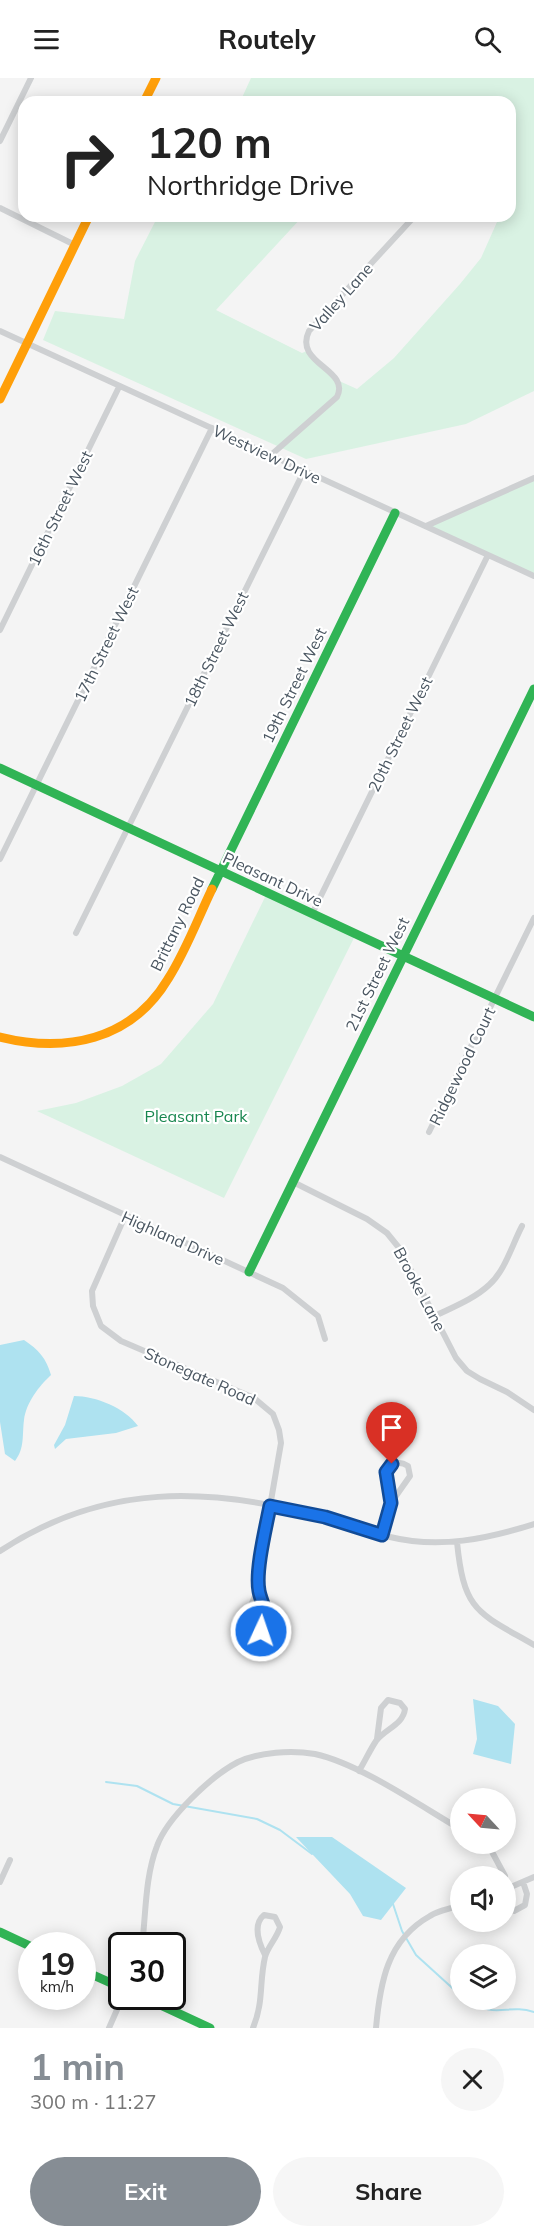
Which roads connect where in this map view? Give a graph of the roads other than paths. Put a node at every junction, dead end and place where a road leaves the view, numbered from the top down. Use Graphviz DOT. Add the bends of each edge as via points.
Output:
graph roads {
  1 [pos="31,78"];
  2 [pos="156,78"];
  3 [pos="22,96"];
  4 [pos="147,96"];
  5 [pos="18,104"];
  6 [pos="0,141"];
  7 [pos="0,208"];
  8 [pos="18,217"];
  9 [pos="28,222"];
  10 [pos="86,222"];
  11 [pos="409,222"];
  12 [pos="75,245"];
  13 [pos="0,331"];
  14 [pos="27,344"];
  15 [pos="119,387"];
  16 [pos="0,399"];
  17 [pos="212,428"];
  18 [pos="271,455"];
  19 [pos="304,471"];
  20 [pos="534,478"];
  21 [pos="396,513"];
  22 [pos="426,526"];
  23 [pos="488,555"];
  24 [pos="534,576"];
  25 [pos="0,630"];
  26 [pos="534,689"];
  27 [pos="0,768"];
  28 [pos="37,785"];
  29 [pos="129,828"];
  30 [pos="0,860"];
  31 [pos="220,871"];
  32 [pos="312,914"];
  33 [pos="534,918"];
  34 [pos="76,933"];
  35 [pos="402,956"];
  36 [pos="494,999"];
  37 [pos="534,1017"];
  38 [pos="0,1037"];
  39 [pos="429,1132"];
  40 [pos="0,1157"];
  41 [pos="293,1182"];
  42 [pos="125,1216"];
  43 [pos="522,1226"];
  44 [pos="249,1272"];
  45 [pos="435,1316"];
  46 [pos="325,1339"];
  47 [pos="534,1410"];
  48 [pos="391,1503"];
  49 [pos="270,1506"];
  50 [pos="534,1524"];
  51 [pos="382,1535"];
  52 [pos="457,1542"];
  53 [pos="0,1551"];
  54 [pos="258,1588"];
  55 [pos="534,1645"];
  56 [pos="377,1739"];
  57 [pos="359,1771"];
  58 [pos="450,1822"];
  59 [pos="10,1860"];
  60 [pos="534,1877"];
  61 [pos="0,1882"];
  62 [pos="523,1882"];
  63 [pos="516,1885"];
  64 [pos="450,1908"];
  65 [pos="516,1910"];
  66 [pos="0,1932"];
  67 [pos="143,1932"];
  68 [pos="18,1940"];
  69 [pos="265,1955"];
  70 [pos="117,2010"];
  71 [pos="171,2010"];
  72 [pos="109,2028"];
  73 [pos="210,2028"];
  74 [pos="253,2028"];
  75 [pos="376,2028"];
  1 -- 3 [label="street"];
  2 -- 4 [label="street"];
  5 -- 6 [label="street"];
  7 -- 8 [label="street"];
  9 -- 12 [label="street"];
  10 -- 12 [label="street"];
  11 -- 18 [label="street, Valley Lane" via="309,331 307,351 337,380 339,392"];
  12 -- 14 [label="street"];
  13 -- 14 [label="street, Westview Drive"];
  14 -- 15 [label="street, Westview Drive"];
  14 -- 16 [label="street"];
  15 -- 17 [label="street, Westview Drive"];
  15 -- 25 [label="street, 16th Street West"];
  17 -- 18 [label="street, Westview Drive"];
  17 -- 28 [label="street, 17th Street West"];
  18 -- 19 [label="street, Westview Drive"];
  19 -- 21 [label="street, Westview Drive"];
  19 -- 29 [label="street, 18th Street West"];
  20 -- 22 [label="street"];
  21 -- 22 [label="street, Westview Drive"];
  21 -- 31 [label="street, 19th Street West"];
  22 -- 23 [label="street, Westview Drive"];
  23 -- 24 [label="street, Westview Drive"];
  23 -- 32 [label="street, 20th Street West"];
  26 -- 35 [label="street, 21st Street West"];
  27 -- 28 [label="street, Pleasant Drive"];
  28 -- 29 [label="street, Pleasant Drive"];
  28 -- 30 [label="street, 17th Street West"];
  29 -- 31 [label="street, Pleasant Drive"];
  29 -- 34 [label="street, 18th Street West"];
  31 -- 32 [label="street, Pleasant Drive"];
  31 -- 38 [label="street, Brittany Road" via="168,980 127,1022 96,1037 63,1045 39,1046"];
  32 -- 35 [label="street, Pleasant Drive"];
  33 -- 36 [label="street, Ridgewood Court"];
  35 -- 36 [label="street, Pleasant Drive"];
  35 -- 41 [label="street, 21st Street West"];
  36 -- 37 [label="street, Pleasant Drive"];
  36 -- 39 [label="street, Ridgewood Court"];
  40 -- 42 [label="street, Highland Drive"];
  41 -- 44 [label="street, 21st Street West"];
  41 -- 45 [label="street, Brooke Lane" via="387,1233"];
  42 -- 44 [label="street, Highland Drive"];
  42 -- 49 [label="street, Stonegate Road" via="94,1284 92,1299 98,1320 109,1334 250,1396 273,1414 281,1443"];
  43 -- 45 [label="street" via="490,1285"];
  44 -- 46 [label="street, Highland Drive" via="309,1306 318,1316"];
  45 -- 47 [label="street, Brooke Lane" via="467,1371"];
  48 -- 48 [label="street" via="411,1472 400,1463 386,1472"];
  48 -- 51 [label="street"];
  49 -- 51 [label="street" via="325,1517"];
  49 -- 53 [label="street" via="198,1495 130,1499 64,1517"];
  49 -- 54 [label="street, Stonegate Road"];
  50 -- 52 [label="street"];
  51 -- 52 [label="street" via="418,1542"];
  52 -- 55 [label="street" via="463,1585 474,1606"];
  54 -- 54 [label="street" via="267,1621 264,1629 257,1632 246,1628 244,1622"];
  56 -- 56 [label="street" via="404,1715 400,1703 388,1700 383,1704"];
  56 -- 57 [label="street"];
  57 -- 58 [label="street"];
  57 -- 67 [label="street" via="314,1754 276,1752 239,1762 205,1786 168,1827 157,1846 149,1875"];
  59 -- 61 [label="street"];
  60 -- 62 [label="street"];
  62 -- 63 [label="street"];
  62 -- 65 [label="street" via="525,1905"];
  64 -- 75 [label="street" via="431,1914 412,1928 396,1948 382,1978"];
  66 -- 68 [label="street"];
  69 -- 69 [label="street" via="257,1929 264,1915 275,1917 280,1927"];
  69 -- 74 [label="street" via="262,1999"];
  70 -- 72 [label="street"];
  71 -- 73 [label="street"];
}
